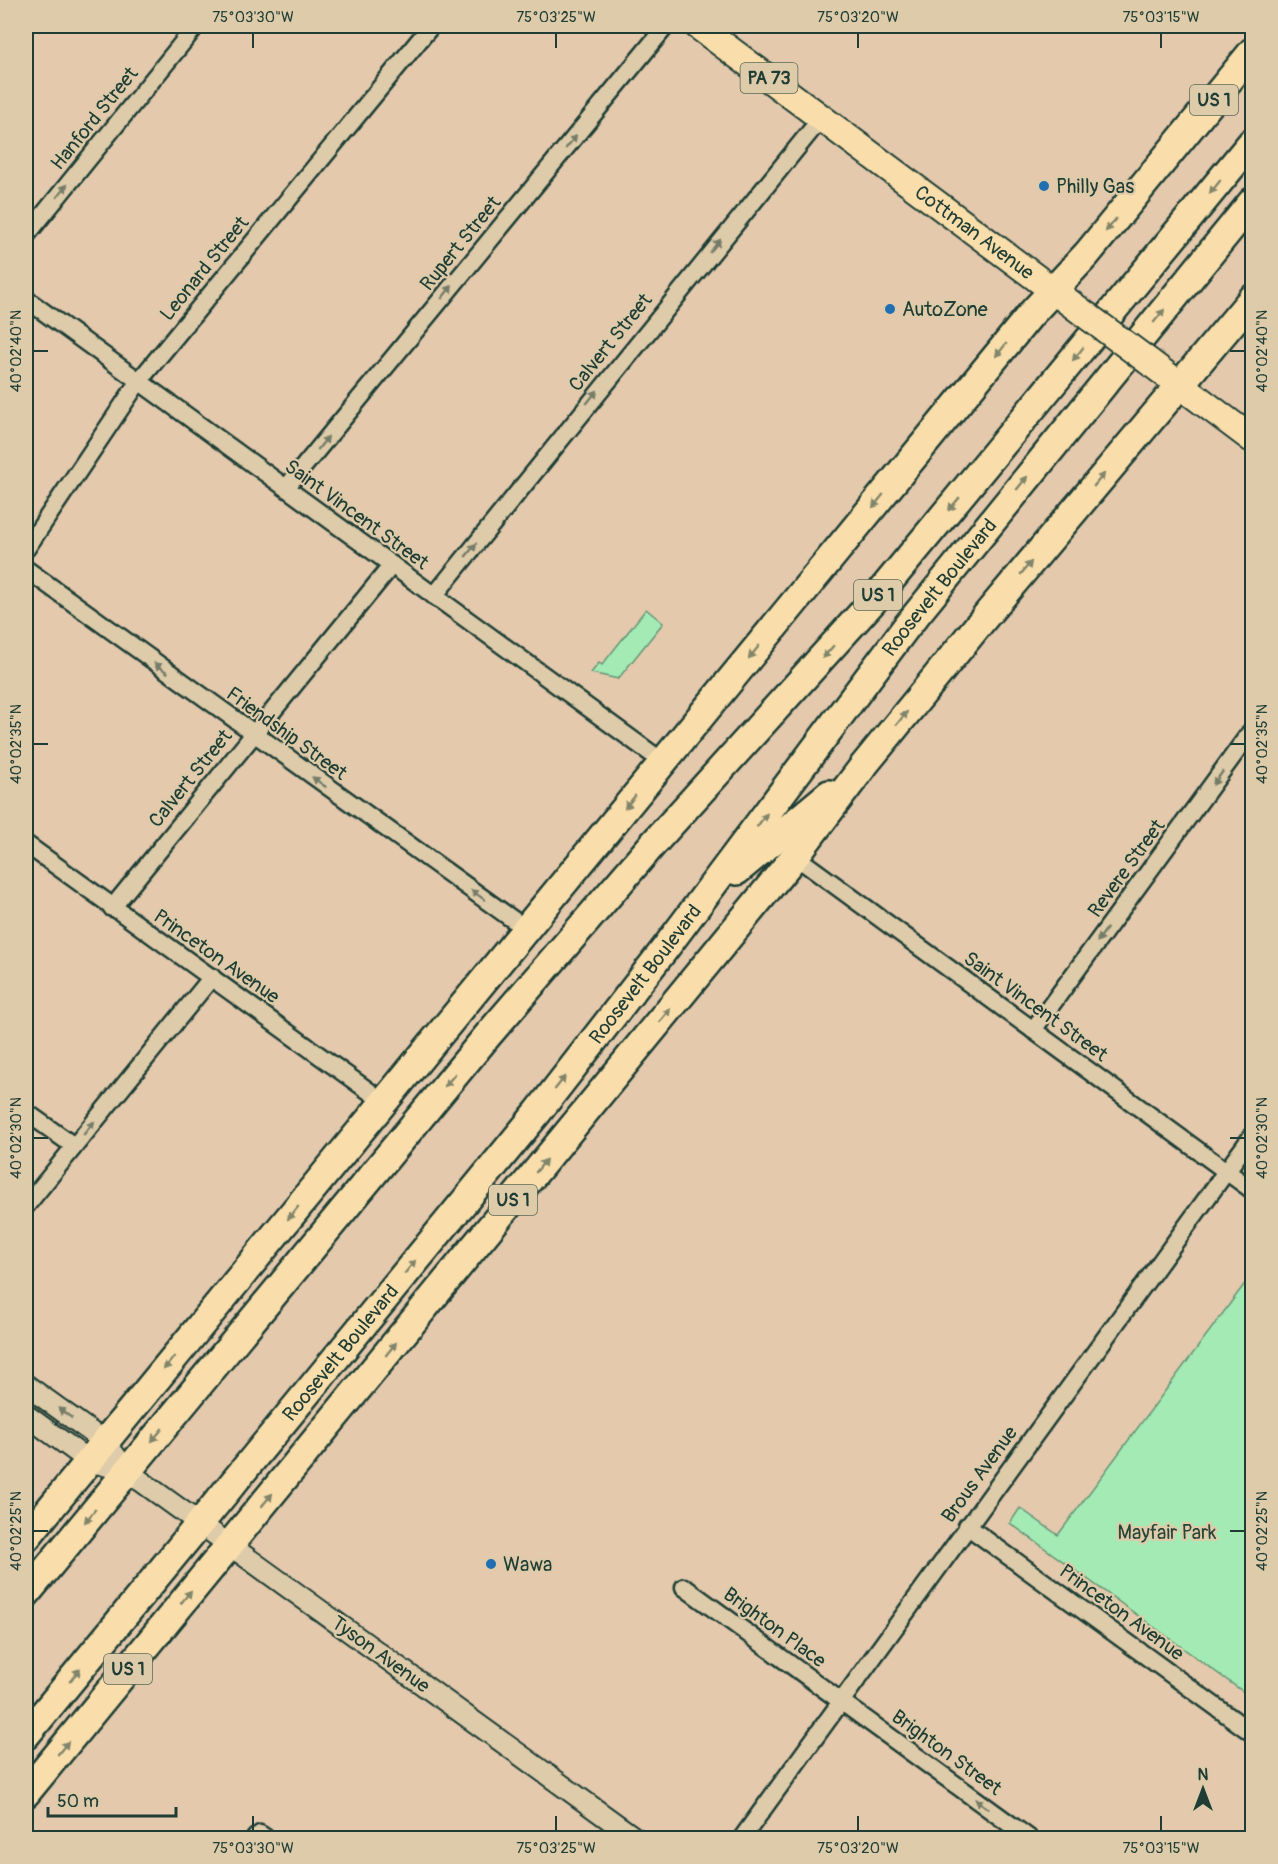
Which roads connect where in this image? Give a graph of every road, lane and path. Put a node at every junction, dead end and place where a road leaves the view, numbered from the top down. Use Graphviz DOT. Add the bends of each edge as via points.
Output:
graph roads {
  1 [pos="196,26"];
  2 [pos="431,26"];
  3 [pos="666,26"];
  4 [pos="698,26"];
  5 [pos="1252,52"];
  6 [pos="822,117"];
  7 [pos="1252,142"];
  8 [pos="1252,202"];
  9 [pos="26,236"];
  10 [pos="1053,290"];
  11 [pos="26,299"];
  12 [pos="1252,299"];
  13 [pos="139,381"];
  14 [pos="1180,385"];
  15 [pos="1252,439"];
  16 [pos="286,488"];
  17 [pos="26,549"];
  18 [pos="392,565"];
  19 [pos="26,569"];
  20 [pos="434,596"];
  21 [pos="1252,730"];
  22 [pos="253,735"];
  23 [pos="663,762"];
  24 [pos="865,764"];
  25 [pos="26,844"];
  26 [pos="795,856"];
  27 [pos="701,901"];
  28 [pos="112,908"];
  29 [pos="526,929"];
  30 [pos="212,977"];
  31 [pos="1033,1030"];
  32 [pos="384,1102"];
  33 [pos="26,1112"];
  34 [pos="1252,1136"];
  35 [pos="74,1146"];
  36 [pos="1227,1172"];
  37 [pos="1252,1190"];
  38 [pos="26,1206"];
  39 [pos="261,1309"];
  40 [pos="26,1384"];
  41 [pos="26,1415"];
  42 [pos="97,1452"];
  43 [pos="127,1471"];
  44 [pos="200,1523"];
  45 [pos="967,1526"];
  46 [pos="26,1538"];
  47 [pos="230,1545"];
  48 [pos="684,1587"];
  49 [pos="26,1594"];
  50 [pos="840,1700"];
  51 [pos="1252,1733"];
  52 [pos="26,1735"];
  53 [pos="26,1793"];
  54 [pos="635,1839"];
  55 [pos="742,1839"];
  56 [pos="1029,1839"];
  9 -- 1 [label="street, Hanford Street, one-way"];
  2 -- 13 [label="street, Leonard Street"];
  16 -- 3 [label="street, Rupert Street, one-way"];
  4 -- 6 [label="main road, Cottman Avenue / PA 73"];
  5 -- 10 [label="highway, US 1, one-way"];
  6 -- 10 [label="main road, Cottman Avenue / PA 73"];
  20 -- 6 [label="street, Calvert Street, one-way"];
  7 -- 39 [label="highway, Roosevelt Boulevard / US 1, one-way" via="934,528 566,944"];
  27 -- 8 [label="highway, Roosevelt Boulevard / US 1, one-way" via="951,572"];
  10 -- 14 [label="main road, Cottman Avenue / PA 73, bridge"];
  10 -- 23 [label="highway, US 1, one-way"];
  11 -- 13 [label="street, Saint Vincent Street"];
  12 -- 14 [label="highway, Roosevelt Boulevard / US 1"];
  13 -- 16 [label="street, Saint Vincent Street"];
  13 -- 17 [label="street, Leonard Street"];
  14 -- 15 [label="main road, Cottman Avenue / PA 73"];
  24 -- 14 [label="highway, Roosevelt Boulevard / US 1, one-way"];
  16 -- 18 [label="street, Saint Vincent Street"];
  18 -- 20 [label="street, Saint Vincent Street"];
  18 -- 22 [label="street, Calvert Street"];
  22 -- 19 [label="street, Friendship Street, one-way"];
  20 -- 23 [label="street, Saint Vincent Street"];
  21 -- 31 [label="street, Revere Street, one-way"];
  22 -- 28 [label="street, Calvert Street"];
  29 -- 22 [label="street, Friendship Street, one-way"];
  23 -- 29 [label="highway, US 1, one-way"];
  24 -- 26 [label="highway, Roosevelt Boulevard / US 1"];
  24 -- 27 [label="highway"];
  25 -- 28 [label="street, Princeton Avenue"];
  26 -- 31 [label="street, Saint Vincent Street"];
  47 -- 26 [label="highway, Roosevelt Boulevard / US 1, one-way"];
  44 -- 27 [label="highway, Roosevelt Boulevard / US 1, one-way" via="538,1112"];
  28 -- 30 [label="street, Princeton Avenue"];
  29 -- 32 [label="highway, US 1"];
  30 -- 32 [label="street, Princeton Avenue"];
  35 -- 30 [label="street, one-way"];
  31 -- 36 [label="street, Saint Vincent Street"];
  32 -- 39 [label="highway"];
  32 -- 42 [label="highway, US 1, one-way"];
  33 -- 35 [label="street"];
  34 -- 36 [label="street, Brous Avenue"];
  35 -- 38 [label="street"];
  36 -- 37 [label="street, Saint Vincent Street"];
  36 -- 45 [label="street, Brous Avenue"];
  39 -- 43 [label="highway, Roosevelt Boulevard / US 1, one-way"];
  42 -- 40 [label="street, Tyson Avenue, one-way"];
  41 -- 42 [label="street, Tyson Avenue"];
  42 -- 43 [label="street, Tyson Avenue"];
  42 -- 46 [label="highway, US 1"];
  43 -- 44 [label="street, Tyson Avenue"];
  43 -- 49 [label="highway, Roosevelt Boulevard / US 1, one-way"];
  44 -- 47 [label="street, Tyson Avenue"];
  52 -- 44 [label="highway, Roosevelt Boulevard / US 1, one-way"];
  45 -- 50 [label="street, Brous Avenue"];
  45 -- 51 [label="street, Princeton Avenue"];
  53 -- 47 [label="highway, Roosevelt Boulevard / US 1, one-way"];
  47 -- 54 [label="street, Tyson Avenue"];
  48 -- 50 [label="street, Brighton Place"];
  50 -- 55 [label="street, Brous Avenue"];
  56 -- 50 [label="street, Brighton Street, one-way"];
}
